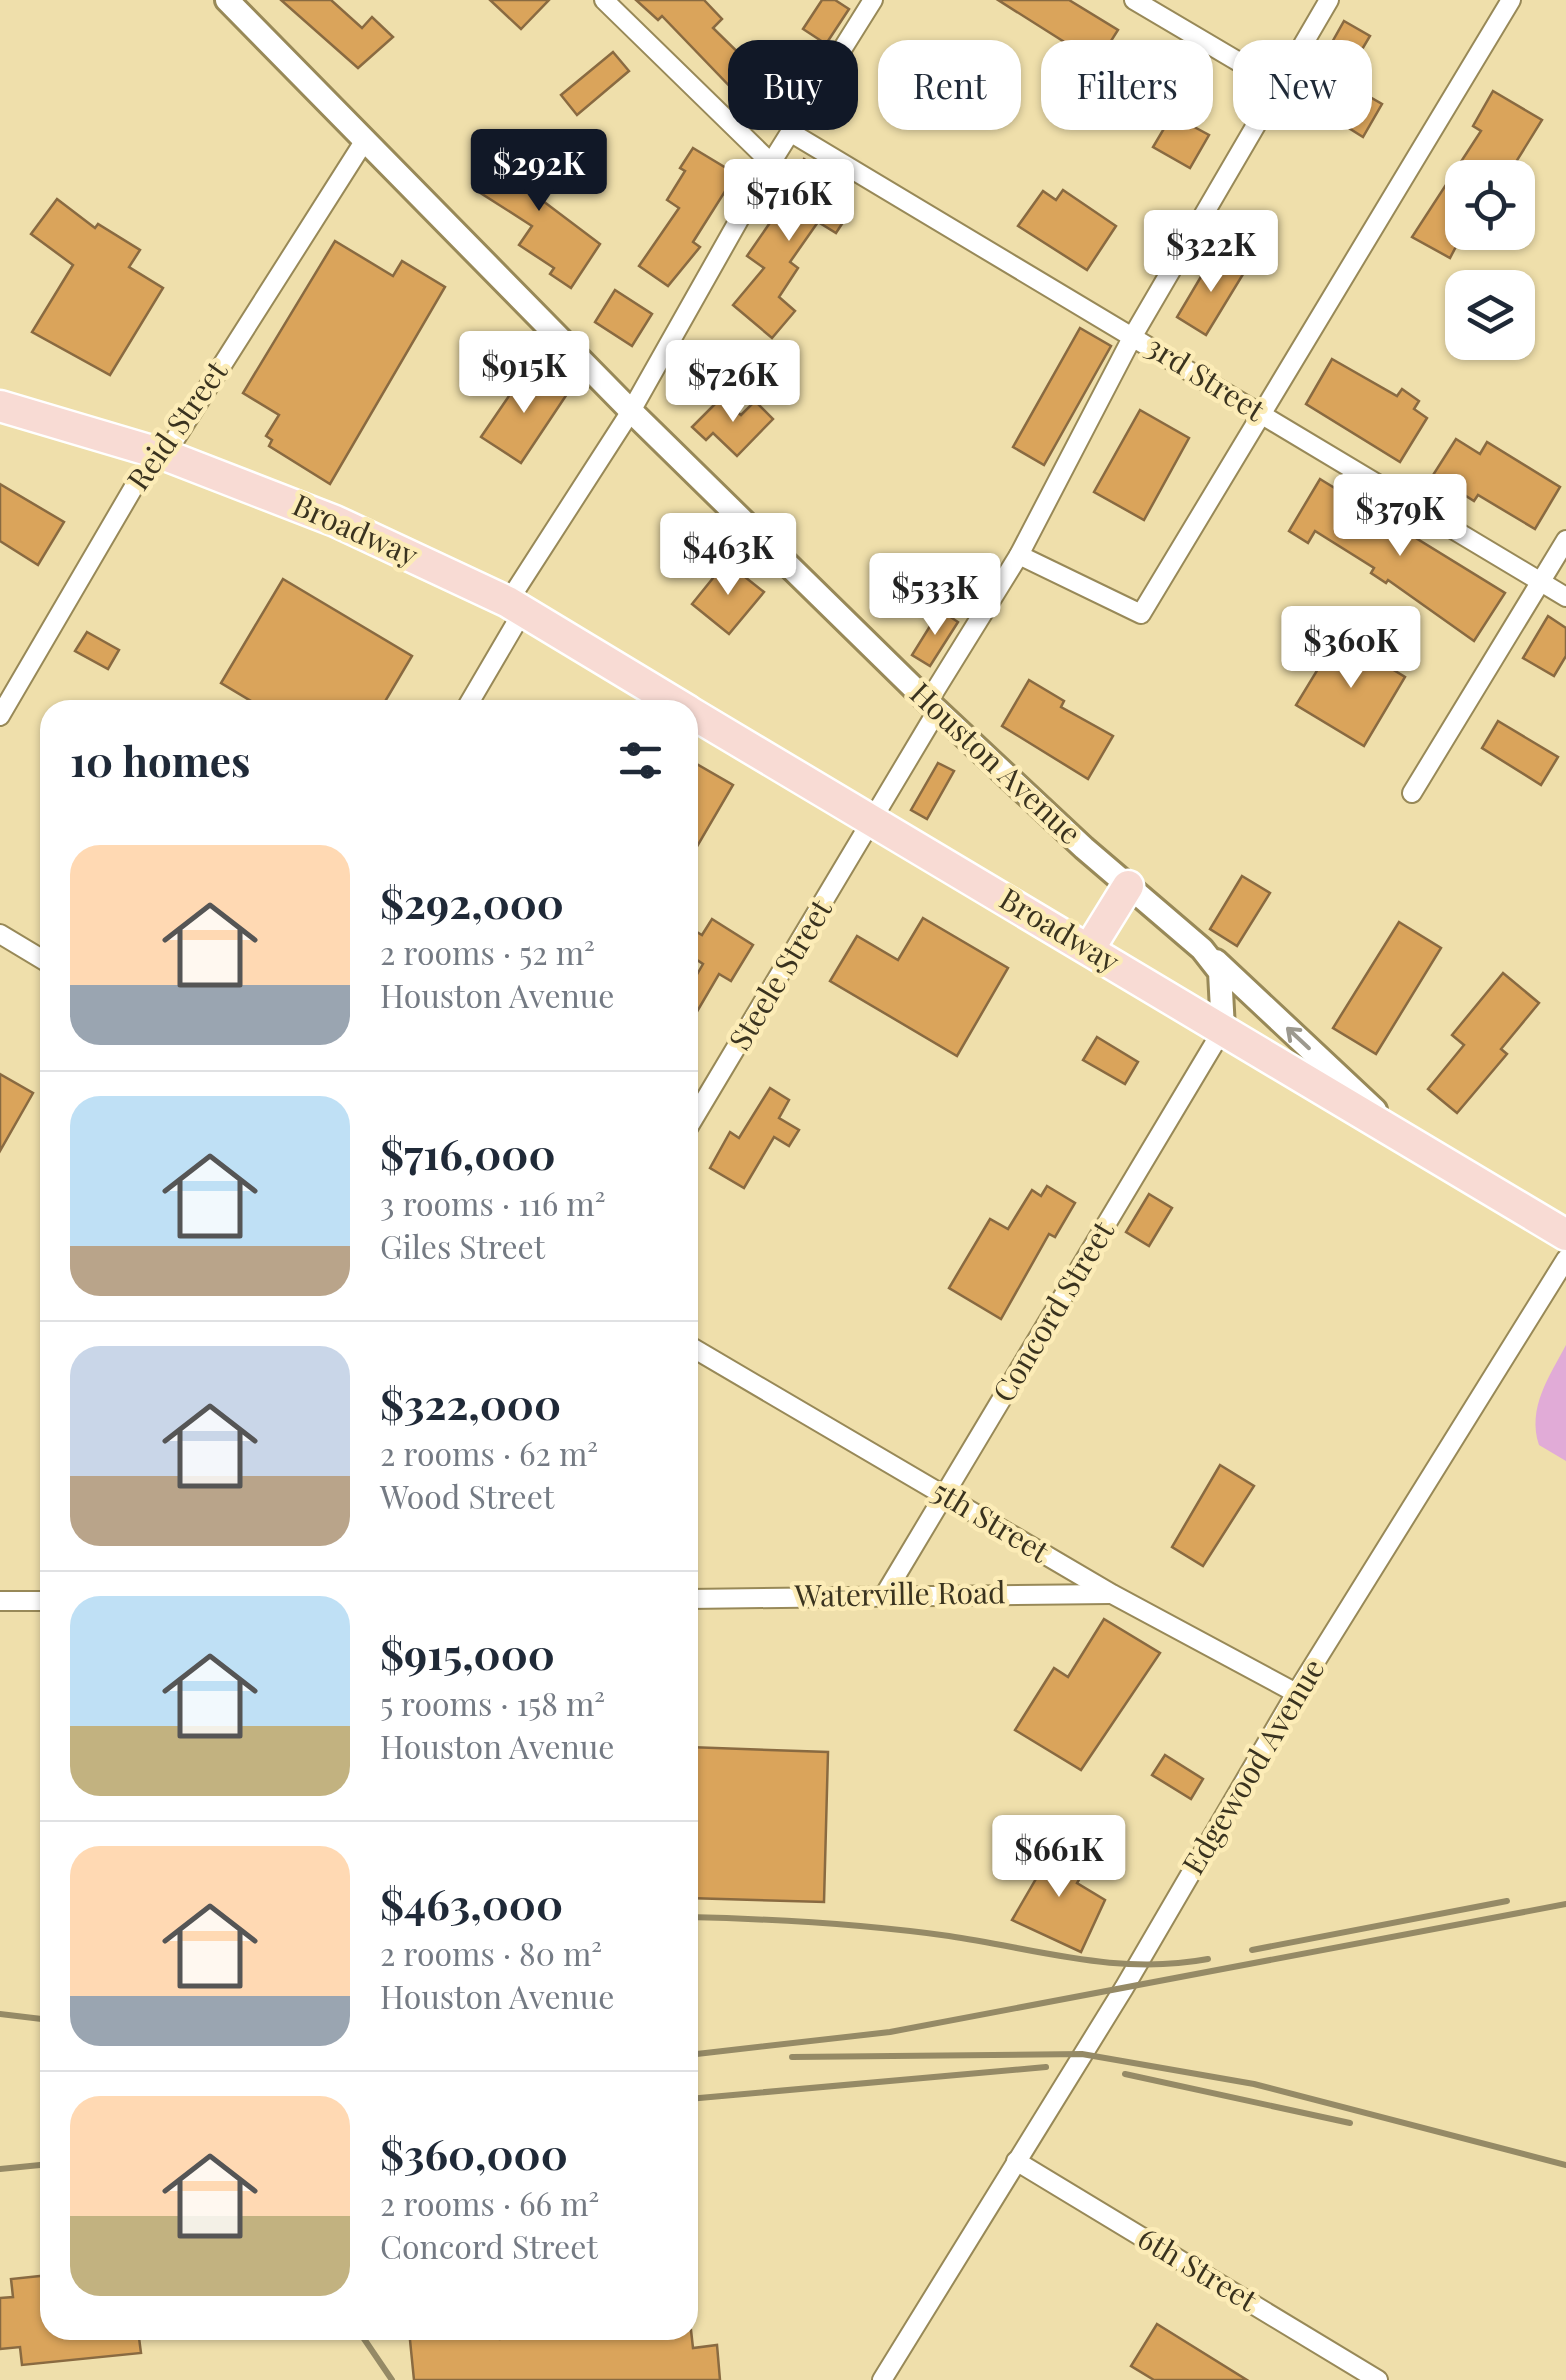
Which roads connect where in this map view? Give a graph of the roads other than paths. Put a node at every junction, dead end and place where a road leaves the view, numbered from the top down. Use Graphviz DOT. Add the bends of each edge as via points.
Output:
graph roads {
  1 [pos="227,0"];
  2 [pos="604,0"];
  3 [pos="873,0"];
  4 [pos="1134,0"];
  5 [pos="1329,0"];
  6 [pos="1510,0"];
  7 [pos="1305,40"];
  8 [pos="1233,58"];
  9 [pos="1252,130"];
  10 [pos="790,132"];
  11 [pos="365,140"];
  12 [pos="770,163"];
  13 [pos="1134,334"];
  14 [pos="2,406"];
  15 [pos="631,411"];
  16 [pos="1262,415"];
  17 [pos="165,455"];
  18 [pos="1566,540"];
  19 [pos="1019,555"];
  20 [pos="1541,582"];
  21 [pos="1566,597"];
  22 [pos="516,607"];
  23 [pos="469,700"];
  24 [pos="670,700"];
  25 [pos="933,706"];
  26 [pos="0,716"];
  27 [pos="698,717"];
  28 [pos="1412,793"];
  29 [pos="874,822"];
  30 [pos="1128,886"];
  31 [pos="0,934"];
  32 [pos="1089,949"];
  33 [pos="1202,949"];
  34 [pos="40,958"];
  35 [pos="1224,1028"];
  36 [pos="698,1112"];
  37 [pos="1395,1129"];
  38 [pos="1566,1235"];
  39 [pos="1566,1259"];
  40 [pos="698,1351"];
  41 [pos="945,1496"];
  42 [pos="884,1594"];
  43 [pos="1112,1594"];
  44 [pos="698,1599"];
  45 [pos="0,1600"];
  46 [pos="40,1601"];
  47 [pos="1296,1694"];
  48 [pos="1016,2161"];
  49 [pos="882,2380"];
  50 [pos="1378,2380"];
  1 -- 11 [label="street, Houston Avenue"];
  2 -- 12 [label="street"];
  3 -- 10 [label="street"];
  4 -- 8 [label="street"];
  5 -- 7 [label="street, Steele Street"];
  6 -- 16 [label="street"];
  9 -- 13 [label="street, Steele Street"];
  10 -- 12 [label="street"];
  10 -- 13 [label="street, 3rd Street"];
  11 -- 15 [label="street, Houston Avenue"];
  11 -- 17 [label="street, Reid Street"];
  12 -- 15 [label="street"];
  13 -- 16 [label="street, 3rd Street"];
  13 -- 19 [label="street, Steele Street"];
  14 -- 17 [label="main road, Broadway"];
  15 -- 22 [label="street"];
  15 -- 25 [label="street, Houston Avenue"];
  16 -- 19 [label="street" via="1140,614"];
  16 -- 20 [label="street, 3rd Street"];
  17 -- 22 [label="main road, Broadway" via="336,521"];
  17 -- 26 [label="street, Reid Street" via="135,485"];
  18 -- 20 [label="street"];
  19 -- 25 [label="street, Steele Street"];
  20 -- 21 [label="street, 3rd Street"];
  20 -- 28 [label="street"];
  22 -- 23 [label="street"];
  22 -- 24 [label="main road, Broadway"];
  25 -- 29 [label="street, Steele Street"];
  25 -- 30 [label="street, Houston Avenue"];
  27 -- 29 [label="main road, Broadway"];
  29 -- 32 [label="main road, Broadway"];
  29 -- 36 [label="street, Steele Street"];
  30 -- 32 [label="main road"];
  30 -- 33 [label="street, Houston Avenue"];
  31 -- 34 [label="street"];
  32 -- 35 [label="main road, Broadway"];
  33 -- 35 [label="street, Houston Avenue" via="1220,972"];
  37 -- 33 [label="street, one-way"];
  35 -- 37 [label="main road, Broadway"];
  35 -- 41 [label="street, Concord Street"];
  37 -- 38 [label="main road, Broadway"];
  39 -- 47 [label="street, Edgewood Avenue"];
  40 -- 41 [label="street, 5th Street"];
  41 -- 42 [label="street, Concord Street"];
  41 -- 43 [label="street, 5th Street"];
  42 -- 43 [label="street, Waterville Road"];
  42 -- 44 [label="street, Waterville Road"];
  43 -- 47 [label="street, 5th Street"];
  45 -- 46 [label="street"];
  47 -- 48 [label="street, Edgewood Avenue"];
  48 -- 49 [label="street, Edgewood Avenue"];
  48 -- 50 [label="street, 6th Street"];
}
